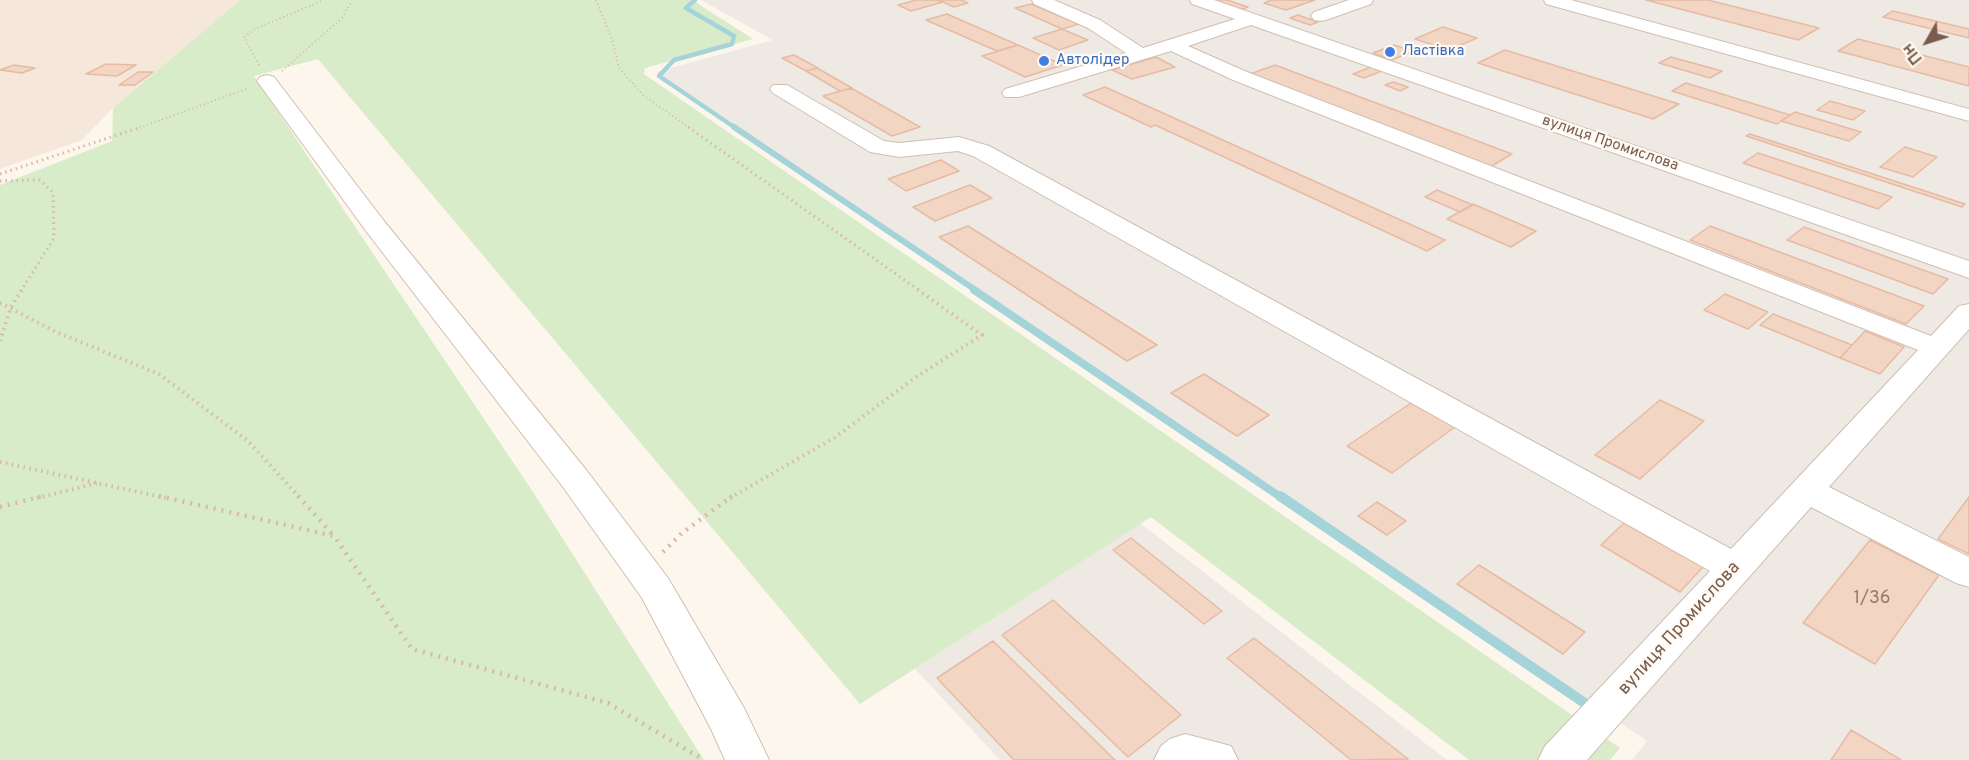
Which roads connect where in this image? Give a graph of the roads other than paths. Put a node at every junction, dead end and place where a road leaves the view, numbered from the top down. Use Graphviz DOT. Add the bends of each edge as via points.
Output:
graph roads {
  1 [pos="1040,0"];
  2 [pos="1198,0"];
  3 [pos="1365,0"];
  4 [pos="1552,0"];
  5 [pos="1320,16"];
  6 [pos="1251,19"];
  7 [pos="1172,45"];
  8 [pos="1140,54"];
  9 [pos="267,81"];
  10 [pos="780,89"];
  11 [pos="1012,93"];
  12 [pos="1969,115"];
  13 [pos="1969,270"];
  14 [pos="1969,312"];
  15 [pos="1936,346"];
  16 [pos="1807,490"];
  17 [pos="1736,568"];
  18 [pos="1969,573"];
  19 [pos="747,760"];
  20 [pos="1176,760"];
  21 [pos="1216,760"];
  22 [pos="1560,760"];
  1 -- 8 [label="street" via="1094,24"];
  2 -- 6 [label="street, вулиця Промислова"];
  3 -- 5 [label="street"];
  4 -- 12 [label="street"];
  6 -- 7 [label="street"];
  6 -- 13 [label="street, вулиця Промислова"];
  7 -- 8 [label="street"];
  7 -- 15 [label="street" via="1240,76"];
  8 -- 11 [label="street"];
  9 -- 19 [label="street" via="655,588"];
  10 -- 17 [label="street" via="878,147 899,150 959,144 981,151"];
  14 -- 15 [label="street, вулиця Промислова"];
  15 -- 16 [label="street, вулиця Промислова"];
  16 -- 17 [label="street, вулиця Промислова"];
  16 -- 18 [label="street"];
  17 -- 22 [label="street, вулиця Промислова"];
  20 -- 21 [label="street" via="1185,753"];
}
